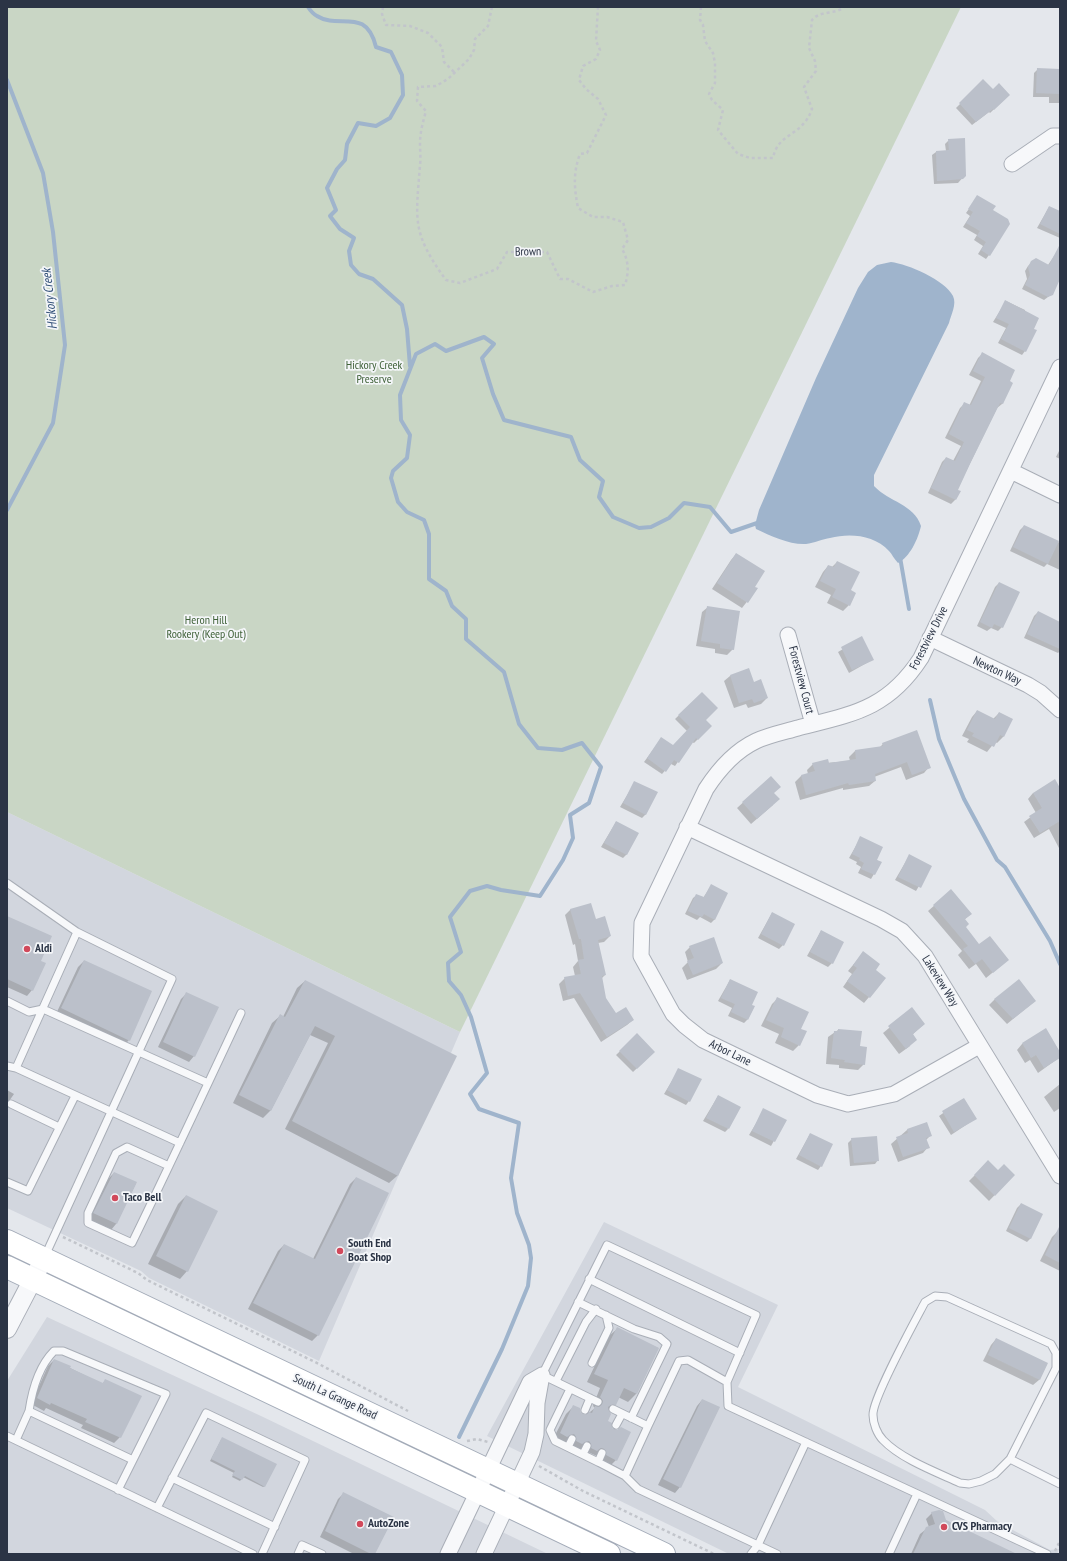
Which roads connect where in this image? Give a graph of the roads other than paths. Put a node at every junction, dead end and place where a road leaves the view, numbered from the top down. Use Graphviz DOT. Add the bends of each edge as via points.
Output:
graph roads {
  1 [pos="1060,136"];
  2 [pos="1012,164"];
  3 [pos="1060,367"];
  4 [pos="1010,471"];
  5 [pos="1060,495"];
  6 [pos="788,635"];
  7 [pos="930,638"];
  8 [pos="1060,710"];
  9 [pos="813,724"];
  10 [pos="687,827"];
  11 [pos="7,884"];
  12 [pos="77,932"];
  13 [pos="7,1001"];
  14 [pos="42,1009"];
  15 [pos="241,1012"];
  16 [pos="980,1046"];
  17 [pos="138,1051"];
  18 [pos="7,1066"];
  19 [pos="16,1068"];
  20 [pos="208,1083"];
  21 [pos="75,1096"];
  22 [pos="11,1104"];
  23 [pos="110,1111"];
  24 [pos="59,1127"];
  25 [pos="180,1143"];
  26 [pos="169,1166"];
  27 [pos="1060,1176"];
  28 [pos="7,1182"];
  29 [pos="7,1240"];
  30 [pos="44,1258"];
  31 [pos="7,1267"];
  32 [pos="590,1279"];
  33 [pos="33,1280"];
  34 [pos="578,1302"];
  35 [pos="596,1309"];
  36 [pos="606,1315"];
  37 [pos="7,1329"];
  38 [pos="740,1353"];
  39 [pos="592,1363"];
  40 [pos="542,1375"];
  41 [pos="556,1381"];
  42 [pos="727,1382"];
  43 [pos="570,1388"];
  44 [pos="590,1398"];
  45 [pos="598,1402"];
  46 [pos="613,1409"];
  47 [pos="584,1410"];
  48 [pos="29,1411"];
  49 [pos="622,1414"];
  50 [pos="631,1418"];
  51 [pos="616,1425"];
  52 [pos="648,1426"];
  53 [pos="7,1436"];
  54 [pos="572,1439"];
  55 [pos="16,1440"];
  56 [pos="806,1442"];
  57 [pos="587,1446"];
  58 [pos="568,1447"];
  59 [pos="602,1453"];
  60 [pos="583,1454"];
  61 [pos="1010,1459"];
  62 [pos="133,1460"];
  63 [pos="598,1462"];
  64 [pos="488,1470"];
  65 [pos="625,1476"];
  66 [pos="172,1478"];
  67 [pos="517,1484"];
  68 [pos="1060,1484"];
  69 [pos="118,1490"];
  70 [pos="478,1492"];
  71 [pos="917,1494"];
  72 [pos="507,1505"];
  73 [pos="157,1508"];
  74 [pos="275,1527"];
  75 [pos="755,1551"];
  76 [pos="1033,1551"];
  77 [pos="253,1554"];
  78 [pos="262,1554"];
  79 [pos="298,1554"];
  80 [pos="322,1554"];
  81 [pos="448,1554"];
  82 [pos="484,1554"];
  83 [pos="609,1554"];
  84 [pos="664,1554"];
  85 [pos="777,1554"];
  86 [pos="889,1554"];
  87 [pos="1047,1554"];
  1 -- 2 [label="street" via="1053,136"];
  3 -- 4 [label="street, Forestview Drive"];
  4 -- 5 [label="street"];
  4 -- 7 [label="street, Forestview Drive"];
  6 -- 9 [label="street, Forestview Court"];
  7 -- 8 [label="street, Newton Way" via="1028,685"];
  7 -- 9 [label="street, Forestview Drive" via="913,670 890,694 867,709"];
  9 -- 10 [label="street, Forestview Drive" via="773,735 742,750 719,770"];
  10 -- 16 [label="street, Lakeview Way" via="902,931 925,956"];
  10 -- 16 [label="street, Arbor Lane" via="642,924 642,956 673,1014 693,1033 817,1095 848,1104 894,1094"];
  11 -- 12 [label="lane"];
  12 -- 14 [label="lane"];
  12 -- 17 [label="lane" via="172,979"];
  13 -- 14 [label="lane" via="29,1012"];
  14 -- 17 [label="lane"];
  14 -- 19 [label="lane"];
  15 -- 20 [label="lane"];
  16 -- 27 [label="street, Lakeview Way"];
  17 -- 20 [label="lane"];
  17 -- 23 [label="lane"];
  18 -- 19 [label="lane"];
  19 -- 21 [label="lane"];
  20 -- 25 [label="lane"];
  21 -- 23 [label="lane"];
  21 -- 24 [label="lane"];
  22 -- 24 [label="lane"];
  23 -- 25 [label="lane"];
  23 -- 30 [label="lane"];
  24 -- 28 [label="lane" via="28,1192"];
  25 -- 26 [label="lane"];
  26 -- 26 [label="lane" via="127,1147 116,1152 88,1213 88,1223 132,1243"];
  29 -- 30 [label="main road, South La Grange Road"];
  30 -- 33 [label="street"];
  30 -- 64 [label="main road, South La Grange Road"];
  31 -- 33 [label="main road, South La Grange Road"];
  32 -- 34 [label="lane"];
  32 -- 38 [label="lane"];
  32 -- 38 [label="lane" via="607,1244 756,1315"];
  33 -- 37 [label="street"];
  33 -- 70 [label="main road, South La Grange Road"];
  34 -- 35 [label="lane"];
  34 -- 40 [label="lane"];
  35 -- 36 [label="lane"];
  35 -- 41 [label="lane" via="586,1322"];
  36 -- 39 [label="lane" via="609,1328"];
  36 -- 50 [label="lane" via="658,1337 667,1344"];
  38 -- 42 [label="lane"];
  40 -- 41 [label="lane"];
  40 -- 64 [label="street" via="530,1382"];
  40 -- 67 [label="street" via="532,1452"];
  41 -- 43 [label="lane"];
  42 -- 52 [label="lane" via="688,1360 679,1361"];
  42 -- 56 [label="lane" via="728,1406"];
  43 -- 44 [label="lane"];
  43 -- 58 [label="lane" via="550,1430 555,1441"];
  44 -- 45 [label="lane"];
  44 -- 47 [label="lane"];
  46 -- 49 [label="lane"];
  48 -- 55 [label="lane"];
  48 -- 62 [label="lane"];
  48 -- 62 [label="lane" via="31,1395 47,1358 54,1351 62,1351 166,1394"];
  49 -- 50 [label="lane"];
  49 -- 51 [label="lane"];
  50 -- 52 [label="lane"];
  52 -- 65 [label="lane"];
  53 -- 55 [label="lane"];
  54 -- 58 [label="lane"];
  55 -- 69 [label="lane"];
  56 -- 71 [label="lane"];
  56 -- 75 [label="lane"];
  57 -- 60 [label="lane"];
  58 -- 60 [label="lane"];
  59 -- 63 [label="lane"];
  60 -- 63 [label="lane"];
  61 -- 61 [label="lane" via="995,1474 980,1482 960,1483 894,1450 877,1431 873,1414 878,1396 925,1302 935,1296 947,1297 1050,1344 1056,1353 1056,1368"];
  61 -- 68 [label="lane"];
  62 -- 69 [label="lane"];
  63 -- 65 [label="lane"];
  64 -- 67 [label="main road, South La Grange Road"];
  64 -- 70 [label="street"];
  65 -- 75 [label="lane" via="638,1489"];
  66 -- 73 [label="lane"];
  66 -- 74 [label="lane"];
  66 -- 74 [label="lane" via="206,1413 305,1460"];
  67 -- 72 [label="street"];
  67 -- 84 [label="main road, South La Grange Road"];
  69 -- 73 [label="lane"];
  70 -- 72 [label="main road, South La Grange Road"];
  70 -- 81 [label="street"];
  71 -- 76 [label="lane"];
  71 -- 86 [label="lane"];
  72 -- 82 [label="street"];
  72 -- 83 [label="main road, South La Grange Road"];
  73 -- 77 [label="lane"];
  74 -- 78 [label="lane"];
  75 -- 85 [label="lane"];
  76 -- 87 [label="lane"];
  79 -- 80 [label="lane" via="302,1545"];
}
